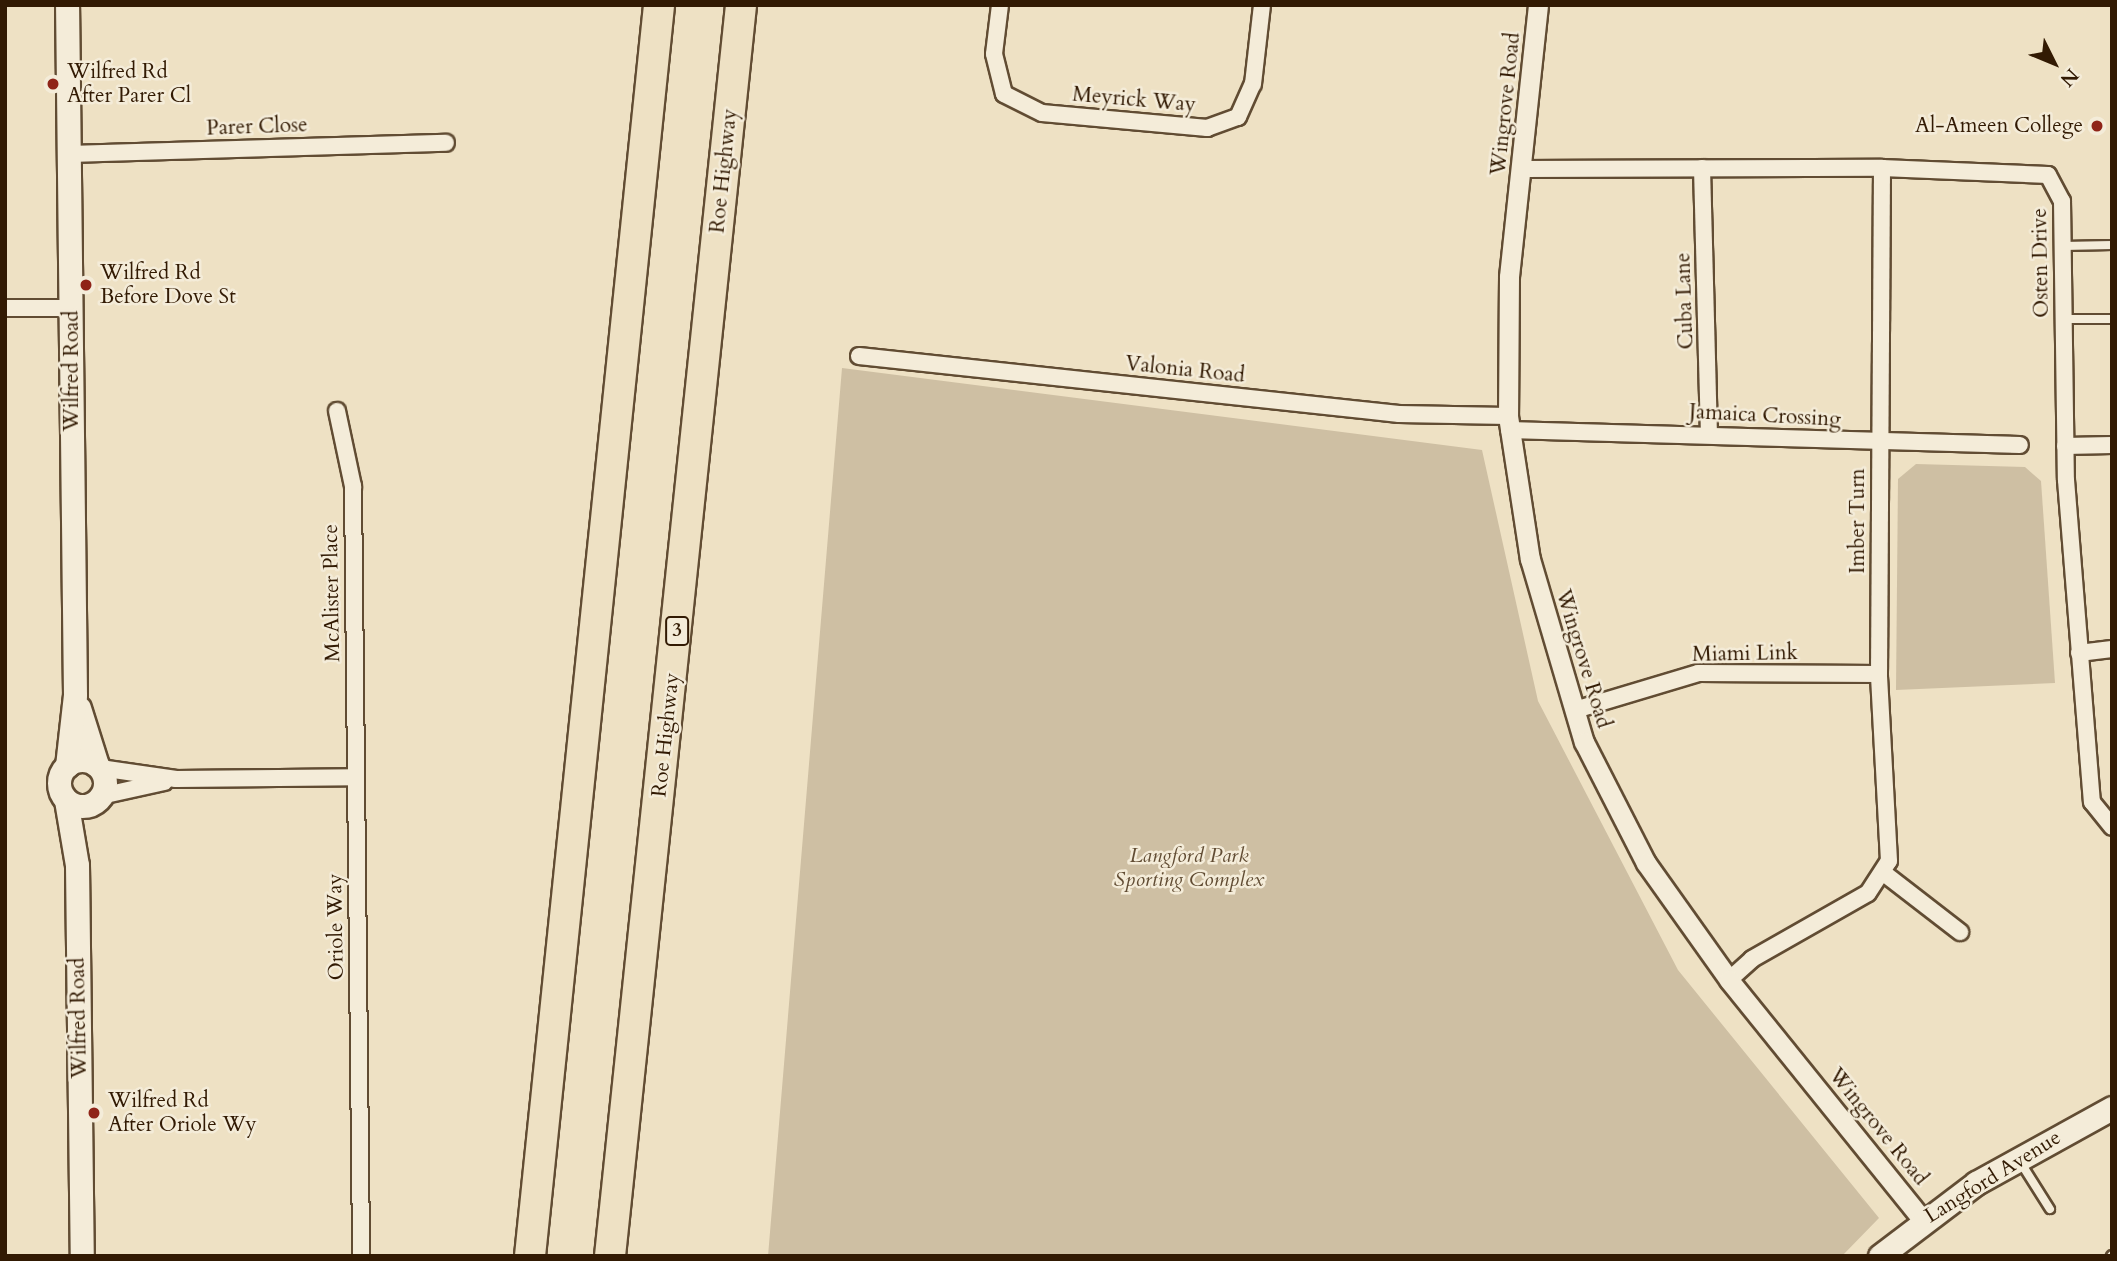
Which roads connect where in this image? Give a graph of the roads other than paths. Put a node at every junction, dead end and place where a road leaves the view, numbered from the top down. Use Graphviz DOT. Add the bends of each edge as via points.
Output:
graph roads {
  1 [pos="67,5"];
  2 [pos="659,5"];
  3 [pos="741,5"];
  4 [pos="1000,5"];
  5 [pos="1262,5"];
  6 [pos="1538,5"];
  7 [pos="446,143"];
  8 [pos="69,154"];
  9 [pos="1882,167"];
  10 [pos="1702,168"];
  11 [pos="1523,169"];
  12 [pos="2112,245"];
  13 [pos="2063,246"];
  14 [pos="5,308"];
  15 [pos="71,308"];
  16 [pos="2064,319"];
  17 [pos="2112,319"];
  18 [pos="859,356"];
  19 [pos="337,411"];
  20 [pos="1508,423"];
  21 [pos="1709,433"];
  22 [pos="1879,442"];
  23 [pos="2020,445"];
  24 [pos="2112,445"];
  25 [pos="2065,446"];
  26 [pos="2112,649"];
  27 [pos="2079,653"];
  28 [pos="1879,674"];
  29 [pos="75,695"];
  30 [pos="1575,710"];
  31 [pos="67,766"];
  32 [pos="98,766"];
  33 [pos="355,777"];
  34 [pos="177,779"];
  35 [pos="99,799"];
  36 [pos="66,800"];
  37 [pos="2112,827"];
  38 [pos="77,865"];
  39 [pos="1885,874"];
  40 [pos="1959,932"];
  41 [pos="1729,980"];
  42 [pos="2112,1108"];
  43 [pos="2018,1157"];
  44 [pos="2050,1209"];
  45 [pos="1923,1220"];
  46 [pos="82,1256"];
  47 [pos="361,1256"];
  48 [pos="530,1256"];
  49 [pos="610,1256"];
  50 [pos="1880,1256"];
  1 -- 8 [label="main road, Wilfred Road"];
  2 -- 48 [label="highway"];
  3 -- 49 [label="highway, Roe Highway / 3"];
  4 -- 5 [label="street, Meyrick Way" via="994,54 1004,94 1042,113 1207,128 1238,117 1253,84"];
  6 -- 11 [label="street, Wingrove Road"];
  7 -- 8 [label="street, Parer Close"];
  8 -- 15 [label="main road, Wilfred Road"];
  9 -- 10 [label="street, Osten Drive"];
  9 -- 13 [label="street, Osten Drive" via="2048,175 2062,201"];
  9 -- 22 [label="street, Imber Turn"];
  10 -- 11 [label="street, Osten Drive"];
  10 -- 21 [label="street, Cuba Lane"];
  11 -- 20 [label="street, Wingrove Road" via="1509,277"];
  12 -- 13 [label="lane"];
  13 -- 16 [label="street, Osten Drive"];
  14 -- 15 [label="street"];
  15 -- 29 [label="main road, Wilfred Road"];
  16 -- 17 [label="lane"];
  16 -- 25 [label="street, Osten Drive"];
  18 -- 20 [label="street, Valonia Road"];
  19 -- 33 [label="street, McAlister Place" via="352,486"];
  20 -- 21 [label="street, Jamaica Crossing"];
  20 -- 30 [label="street, Wingrove Road" via="1530,559"];
  21 -- 22 [label="street, Jamaica Crossing"];
  22 -- 23 [label="street, Jamaica Crossing"];
  22 -- 28 [label="street, Imber Turn"];
  24 -- 25 [label="street"];
  25 -- 27 [label="street, Osten Drive"];
  26 -- 27 [label="street"];
  27 -- 37 [label="street, Osten Drive" via="2092,802"];
  28 -- 30 [label="street, Miami Link" via="1698,673"];
  28 -- 39 [label="street, Imber Turn"];
  29 -- 31 [label="main road, Wilfred Road"];
  29 -- 32 [label="main road, Wilfred Road"];
  30 -- 41 [label="street, Wingrove Road" via="1584,742 1646,863"];
  31 -- 32 [label="main road" via="80,760"];
  31 -- 36 [label="main road" via="59,786"];
  32 -- 34 [label="street"];
  32 -- 35 [label="main road"];
  33 -- 34 [label="street"];
  33 -- 47 [label="street, Oriole Way"];
  34 -- 35 [label="street"];
  35 -- 36 [label="main road" via="81,807"];
  35 -- 38 [label="main road, Wilfred Road"];
  36 -- 38 [label="main road, Wilfred Road"];
  38 -- 46 [label="main road, Wilfred Road"];
  39 -- 40 [label="street"];
  39 -- 41 [label="street" via="1868,893 1752,958"];
  41 -- 45 [label="street, Wingrove Road"];
  42 -- 43 [label="main road, Langford Avenue"];
  43 -- 44 [label="lane"];
  43 -- 45 [label="main road, Langford Avenue"];
  45 -- 50 [label="main road, Langford Avenue"];
}
